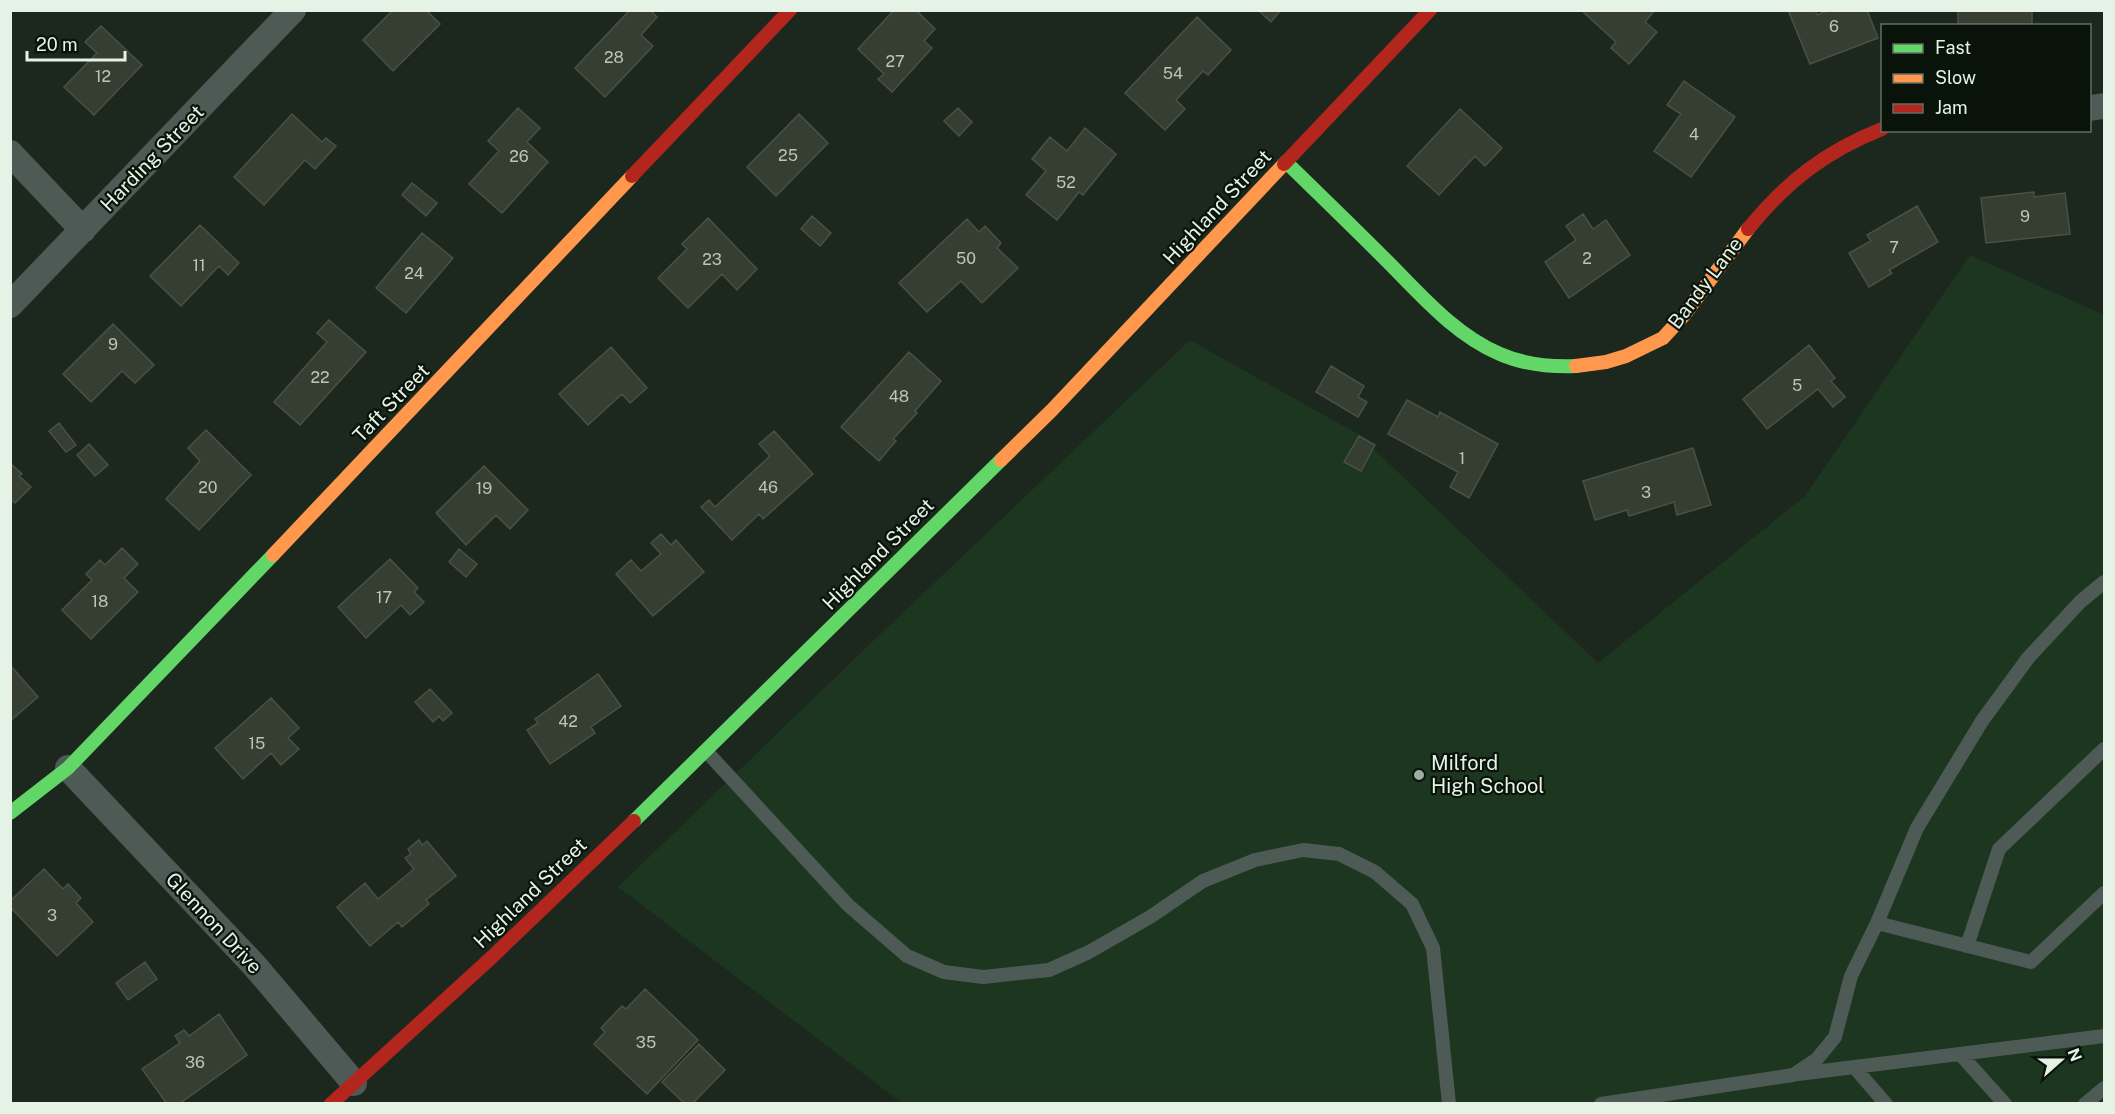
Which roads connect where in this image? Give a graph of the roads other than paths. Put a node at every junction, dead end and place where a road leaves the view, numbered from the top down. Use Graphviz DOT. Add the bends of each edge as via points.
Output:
graph roads {
  1 [pos="293,10"];
  2 [pos="790,10"];
  3 [pos="1430,10"];
  4 [pos="1881,129"];
  5 [pos="10,153"];
  6 [pos="1286,162"];
  7 [pos="83,230"];
  8 [pos="10,305"];
  9 [pos="2104,582"];
  10 [pos="2104,749"];
  11 [pos="706,751"];
  12 [pos="68,768"];
  13 [pos="10,813"];
  14 [pos="2104,893"];
  15 [pos="1877,923"];
  16 [pos="1967,946"];
  17 [pos="2104,1036"];
  18 [pos="1960,1054"];
  19 [pos="1854,1067"];
  20 [pos="1793,1075"];
  21 [pos="354,1083"];
  22 [pos="2104,1088"];
  23 [pos="331,1104"];
  24 [pos="1449,1104"];
  25 [pos="1601,1104"];
  26 [pos="1886,1104"];
  27 [pos="2005,1104"];
  28 [pos="2085,1104"];
  1 -- 7 [label="street, Harding Street"];
  2 -- 12 [label="street, Taft Street"];
  3 -- 6 [label="street, Highland Street"];
  4 -- 6 [label="street, Bandy Lane" via="1831,151 1800,174 1745,231 1664,337 1628,356 1597,364 1556,367 1518,361 1488,348 1455,326"];
  5 -- 7 [label="street"];
  6 -- 11 [label="street, Highland Street" via="1052,410"];
  7 -- 8 [label="street, Harding Street"];
  9 -- 15 [label="lane" via="2028,658 1982,721 1917,828"];
  10 -- 16 [label="lane" via="1999,849"];
  11 -- 21 [label="street, Highland Street" via="474,975"];
  11 -- 24 [label="lane" via="848,905 907,956 944,972 983,977 1049,970 1089,952 1203,881 1255,860 1303,850 1339,854 1375,872 1412,904 1433,948"];
  12 -- 13 [label="street, Taft Street"];
  12 -- 21 [label="street, Glennon Drive" via="254,965"];
  14 -- 16 [label="lane" via="2031,962"];
  15 -- 16 [label="lane"];
  15 -- 20 [label="lane" via="1851,976 1835,1036 1817,1059"];
  17 -- 18 [label="lane"];
  18 -- 19 [label="lane"];
  18 -- 27 [label="lane"];
  19 -- 20 [label="lane"];
  19 -- 26 [label="lane"];
  20 -- 25 [label="lane"];
  21 -- 23 [label="street, Highland Street"];
  22 -- 28 [label="lane"];
}
